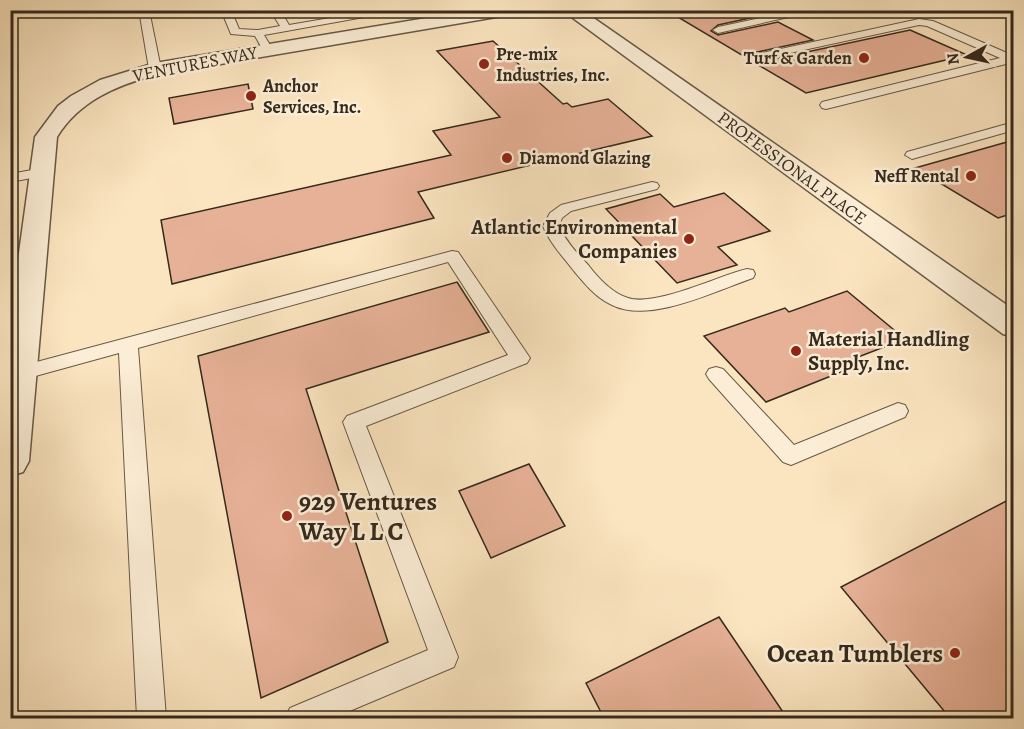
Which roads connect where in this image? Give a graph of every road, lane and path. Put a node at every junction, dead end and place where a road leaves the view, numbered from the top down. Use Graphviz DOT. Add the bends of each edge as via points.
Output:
graph roads {
  1 [pos="144,10"];
  2 [pos="226,10"];
  3 [pos="275,10"];
  4 [pos="508,10"];
  5 [pos="570,10"];
  6 [pos="815,10"];
  7 [pos="372,12"];
  8 [pos="800,12"];
  9 [pos="399,16"];
  10 [pos="286,28"];
  11 [pos="718,30"];
  12 [pos="263,41"];
  13 [pos="753,58"];
  14 [pos="155,69"];
  15 [pos="826,105"];
  16 [pos="1014,126"];
  17 [pos="912,155"];
  18 [pos="43,172"];
  19 [pos="10,178"];
  20 [pos="652,186"];
  21 [pos="747,274"];
  22 [pos="1014,326"];
  23 [pos="128,345"];
  24 [pos="716,374"];
  25 [pos="17,380"];
  26 [pos="898,411"];
  27 [pos="10,461"];
  28 [pos="151,718"];
  29 [pos="300,718"];
  1 -- 14 [label="lane"];
  2 -- 12 [label="lane" via="235,32"];
  3 -- 10 [label="lane"];
  4 -- 9 [label="street, VENTURES WAY"];
  5 -- 22 [label="street, PROFESSIONAL PLACE"];
  6 -- 8 [label="lane"];
  7 -- 9 [label="lane"];
  7 -- 10 [label="lane"];
  8 -- 11 [label="lane"];
  9 -- 12 [label="street, VENTURES WAY"];
  10 -- 12 [label="lane"];
  12 -- 14 [label="street, VENTURES WAY"];
  13 -- 15 [label="lane" via="924,22 1011,59"];
  14 -- 18 [label="street, VENTURES WAY" via="102,87 66,109 46,137"];
  16 -- 17 [label="lane"];
  18 -- 19 [label="lane"];
  18 -- 25 [label="street, VENTURES WAY"];
  20 -- 21 [label="lane" via="566,208 555,216 550,226 556,239 594,284 630,305 652,304"];
  23 -- 25 [label="lane"];
  23 -- 28 [label="lane"];
  23 -- 29 [label="lane" via="452,256 520,358 354,422 444,657"];
  24 -- 26 [label="lane" via="791,456"];
  25 -- 27 [label="street, VENTURES WAY"];
}
